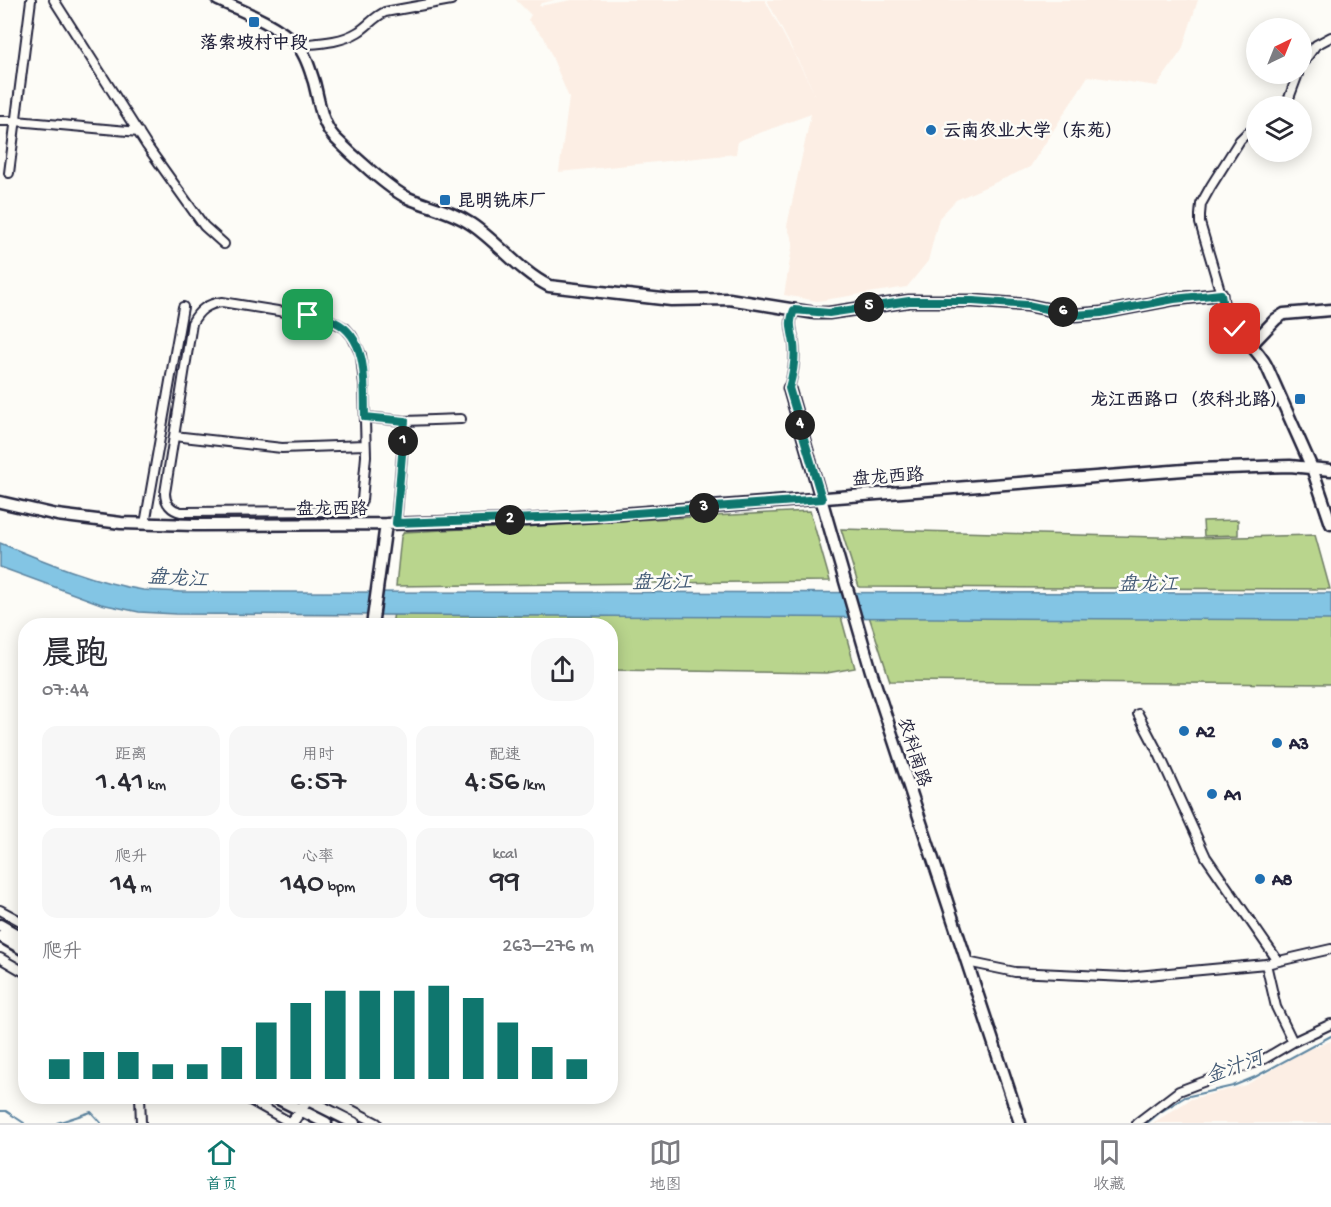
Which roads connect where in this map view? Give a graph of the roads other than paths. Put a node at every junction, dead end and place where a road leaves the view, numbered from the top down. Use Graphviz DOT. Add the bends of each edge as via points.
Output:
graph roads {
  1 [pos="31,0"];
  2 [pos="54,0"];
  3 [pos="218,0"];
  4 [pos="451,0"];
  5 [pos="1331,37"];
  6 [pos="298,45"];
  7 [pos="1312,50"];
  8 [pos="0,121"];
  9 [pos="16,121"];
  10 [pos="139,132"];
  11 [pos="1246,134"];
  12 [pos="9,173"];
  13 [pos="224,244"];
  14 [pos="1221,294"];
  15 [pos="183,307"];
  16 [pos="1331,309"];
  17 [pos="794,310"];
  18 [pos="1252,344"];
  19 [pos="789,388"];
  20 [pos="365,417"];
  21 [pos="461,419"];
  22 [pos="405,421"];
  23 [pos="174,436"];
  24 [pos="365,445"];
  25 [pos="1315,469"];
  26 [pos="1331,470"];
  27 [pos="822,499"];
  28 [pos="0,502"];
  29 [pos="1331,504"];
  30 [pos="391,523"];
  31 [pos="145,524"];
  32 [pos="1331,524"];
  33 [pos="373,618"];
  34 [pos="1138,714"];
  35 [pos="0,910"];
  36 [pos="18,920"];
  37 [pos="0,925"];
  38 [pos="18,935"];
  39 [pos="0,936"];
  40 [pos="18,946"];
  41 [pos="1331,949"];
  42 [pos="0,958"];
  43 [pos="1278,961"];
  44 [pos="967,962"];
  45 [pos="1266,964"];
  46 [pos="18,968"];
  47 [pos="1331,1024"];
  48 [pos="1293,1042"];
  49 [pos="140,1104"];
  50 [pos="258,1104"];
  51 [pos="289,1104"];
  52 [pos="303,1104"];
  53 [pos="317,1104"];
  54 [pos="340,1104"];
  55 [pos="301,1110"];
  56 [pos="141,1123"];
  57 [pos="292,1123"];
  58 [pos="326,1123"];
  59 [pos="354,1123"];
  60 [pos="377,1123"];
  61 [pos="1020,1123"];
  62 [pos="1137,1123"];
  1 -- 9 [label="street"];
  2 -- 10 [label="street"];
  3 -- 6 [label="street" via="265,22"];
  4 -- 6 [label="street" via="385,12 343,39"];
  5 -- 7 [label="street"];
  6 -- 17 [label="street" via="314,81 325,124 334,136 407,197 458,215 474,225 536,280 549,286 607,294 671,300 729,299"];
  8 -- 9 [label="street"];
  9 -- 10 [label="street"];
  9 -- 12 [label="street"];
  10 -- 13 [label="street" via="204,226"];
  11 -- 14 [label="street" via="1202,204 1200,223"];
  14 -- 17 [label="street" via="1075,315 1027,305 973,301 909,301 829,313"];
  14 -- 18 [label="street" via="1224,314"];
  15 -- 31 [label="street"];
  16 -- 18 [label="street" via="1284,314"];
  17 -- 19 [label="street" via="789,327 794,344 794,373"];
  18 -- 25 [label="street" via="1267,367"];
  19 -- 27 [label="street, 农科南路"];
  20 -- 22 [label="street"];
  20 -- 23 [label="street" via="361,355 345,328 328,319 222,302 200,310 192,323"];
  20 -- 24 [label="street"];
  21 -- 22 [label="street"];
  22 -- 30 [label="street"];
  23 -- 24 [label="street" via="282,448"];
  23 -- 24 [label="street" via="165,496 173,509 181,512 354,511 363,500"];
  25 -- 26 [label="street, 盘龙西路"];
  25 -- 27 [label="street, 盘龙西路" via="1197,469"];
  25 -- 29 [label="street"];
  25 -- 32 [label="street"];
  27 -- 30 [label="street, 盘龙西路" via="596,516"];
  27 -- 44 [label="street, 农科南路" via="859,633"];
  28 -- 31 [label="street, 盘龙西路" via="57,515"];
  30 -- 31 [label="street, 盘龙西路"];
  30 -- 33 [label="street"];
  34 -- 43 [label="street" via="1206,856"];
  35 -- 36 [label="street"];
  37 -- 38 [label="street"];
  39 -- 40 [label="street"];
  41 -- 43 [label="street"];
  42 -- 46 [label="street"];
  43 -- 45 [label="street"];
  44 -- 45 [label="street" via="1016,972 1126,977"];
  44 -- 61 [label="street, 农科南路"];
  45 -- 48 [label="street" via="1276,1007"];
  47 -- 48 [label="street"];
  48 -- 62 [label="street" via="1253,1064 1179,1091"];
  49 -- 56 [label="street"];
  50 -- 57 [label="street"];
  51 -- 55 [label="street"];
  52 -- 55 [label="street"];
  53 -- 59 [label="street"];
  54 -- 60 [label="street"];
  55 -- 57 [label="street"];
  55 -- 58 [label="street"];
}
